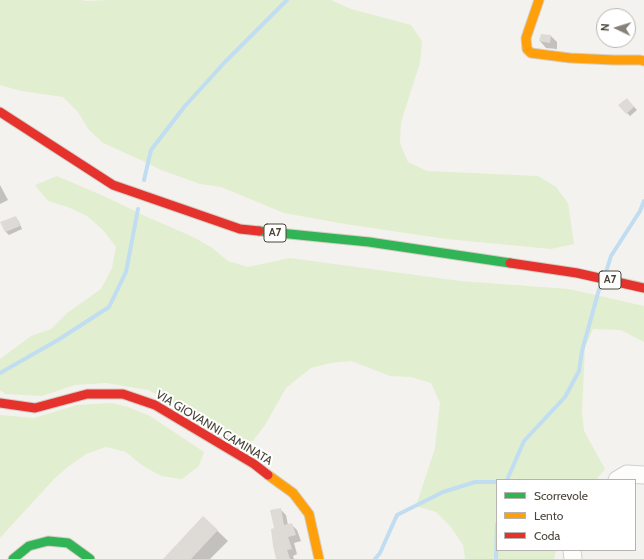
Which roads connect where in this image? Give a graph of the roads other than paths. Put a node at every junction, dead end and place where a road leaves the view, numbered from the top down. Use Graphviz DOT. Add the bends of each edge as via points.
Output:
graph roads {
  1 [pos="539,0"];
  2 [pos="644,61"];
  3 [pos="0,112"];
  4 [pos="644,288"];
  5 [pos="0,403"];
  6 [pos="644,475"];
  7 [pos="619,479"];
  8 [pos="13,559"];
  9 [pos="90,559"];
  10 [pos="319,559"];
  1 -- 2 [label="main road" via="526,38 527,49 531,53 570,58"];
  3 -- 4 [label="main road, A7" via="113,185 240,229 369,242 577,273"];
  5 -- 10 [label="main road, VIA GIOVANNI CAMINATA" via="35,408 87,394 123,394 155,405 254,464 293,493 309,514"];
  6 -- 7 [label="street" via="627,474"];
  8 -- 9 [label="main road" via="29,546 48,541 68,543"];
}
